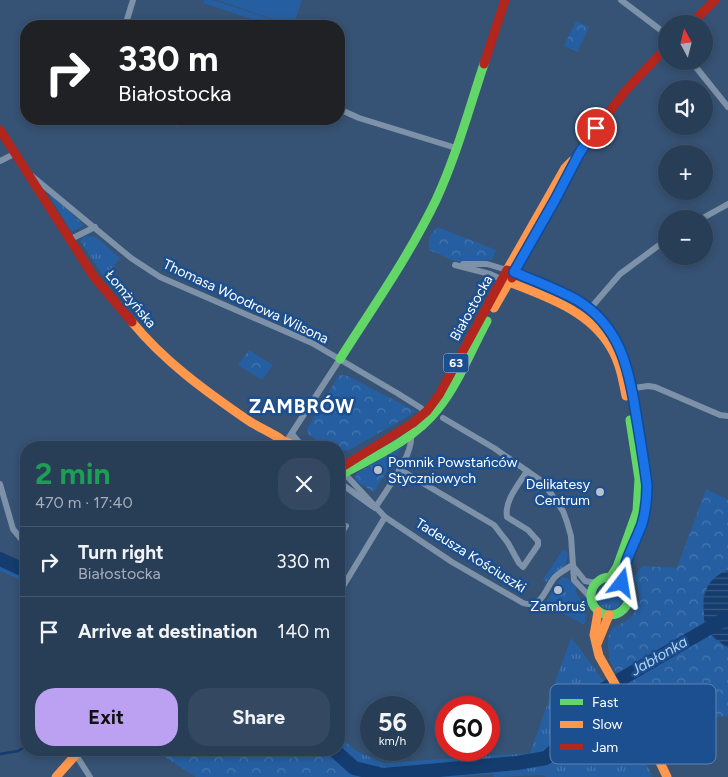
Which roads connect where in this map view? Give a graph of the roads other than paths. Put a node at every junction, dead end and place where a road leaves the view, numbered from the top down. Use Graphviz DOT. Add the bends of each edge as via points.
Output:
graph roads {
  1 [pos="133,0"];
  2 [pos="505,0"];
  3 [pos="621,0"];
  4 [pos="716,0"];
  5 [pos="700,15"];
  6 [pos="127,20"];
  7 [pos="658,28"];
  8 [pos="658,57"];
  9 [pos="698,70"];
  10 [pos="728,107"];
  11 [pos="345,112"];
  12 [pos="0,130"];
  13 [pos="456,148"];
  14 [pos="14,154"];
  15 [pos="0,161"];
  16 [pos="26,171"];
  17 [pos="728,204"];
  18 [pos="713,212"];
  19 [pos="95,227"];
  20 [pos="71,239"];
  21 [pos="658,246"];
  22 [pos="511,271"];
  23 [pos="506,281"];
  24 [pos="590,310"];
  25 [pos="340,359"];
  26 [pos="629,389"];
  27 [pos="424,413"];
  28 [pos="728,416"];
  29 [pos="443,418"];
  30 [pos="292,434"];
  31 [pos="412,434"];
  32 [pos="281,441"];
  33 [pos="289,441"];
  34 [pos="298,441"];
  35 [pos="399,469"];
  36 [pos="345,470"];
  37 [pos="345,470"];
  38 [pos="527,470"];
  39 [pos="345,477"];
  40 [pos="0,484"];
  41 [pos="345,486"];
  42 [pos="375,508"];
  43 [pos="385,517"];
  44 [pos="20,538"];
  45 [pos="572,565"];
  46 [pos="610,578"];
  47 [pos="345,583"];
  48 [pos="596,583"];
  49 [pos="622,583"];
  50 [pos="591,598"];
  51 [pos="598,612"];
  52 [pos="610,615"];
  53 [pos="596,647"];
  54 [pos="614,684"];
  55 [pos="74,756"];
  56 [pos="80,756"];
  57 [pos="654,764"];
  58 [pos="661,764"];
  59 [pos="56,777"];
  60 [pos="90,777"];
  61 [pos="659,777"];
  62 [pos="667,777"];
  1 -- 6 [label="street"];
  2 -- 13 [label="main road"];
  3 -- 7 [label="street"];
  4 -- 5 [label="main road"];
  8 -- 22 [label="main road, Białostocka" via="605,115"];
  9 -- 10 [label="street"];
  11 -- 13 [label="street"];
  12 -- 14 [label="main road, Łomżyńska"];
  13 -- 25 [label="main road" via="423,227"];
  14 -- 15 [label="street"];
  14 -- 16 [label="main road, Łomżyńska"];
  16 -- 19 [label="street, Thomasa Woodrowa Wilsona"];
  16 -- 20 [label="main road, Łomżyńska"];
  17 -- 18 [label="street"];
  19 -- 20 [label="street"];
  19 -- 25 [label="street, Thomasa Woodrowa Wilsona" via="131,258 160,277 312,343"];
  20 -- 32 [label="main road, Łomżyńska" via="94,277 165,358 198,386"];
  21 -- 24 [label="street" via="620,274"];
  22 -- 23 [label="main road, Białostocka"];
  22 -- 23 [label="street" via="487,264 454,265"];
  22 -- 24 [label="main road" via="563,293"];
  23 -- 26 [label="main road" via="559,302 593,325 612,348"];
  23 -- 27 [label="main road, Białostocka / 63" via="439,395"];
  23 -- 31 [label="main road, Białostocka / 63" via="445,399"];
  24 -- 26 [label="main road" via="619,346"];
  25 -- 27 [label="street, Thomasa Woodrowa Wilsona" via="421,408"];
  25 -- 30 [label="street"];
  26 -- 28 [label="street" via="655,387"];
  26 -- 46 [label="main road" via="639,494 634,524"];
  26 -- 49 [label="main road" via="647,495 642,523"];
  27 -- 36 [label="main road, Białostocka / 63"];
  29 -- 38 [label="street"];
  30 -- 33 [label="street"];
  30 -- 34 [label="street"];
  31 -- 35 [label="street" via="412,446"];
  31 -- 37 [label="main road, Białostocka / 63"];
  35 -- 38 [label="street" via="494,525 523,567 538,541 506,513 507,504"];
  35 -- 42 [label="street"];
  38 -- 45 [label="street" via="543,482 563,511 571,536"];
  39 -- 42 [label="street" via="367,496"];
  40 -- 44 [label="street" via="13,529"];
  41 -- 42 [label="street"];
  42 -- 43 [label="street, Tadeusza Kościuszki"];
  43 -- 45 [label="street, Tadeusza Kościuszki" via="452,562 523,603 536,603 554,579"];
  43 -- 47 [label="street"];
  45 -- 48 [label="street" via="585,580"];
  45 -- 50 [label="street" via="574,580"];
  46 -- 48 [label="main road"];
  46 -- 49 [label="main road"];
  48 -- 50 [label="main road"];
  49 -- 52 [label="main road" via="628,591 628,601 623,610"];
  50 -- 51 [label="main road"];
  51 -- 52 [label="main road"];
  51 -- 53 [label="main road"];
  52 -- 53 [label="main road"];
  53 -- 54 [label="main road"];
  55 -- 59 [label="main road"];
  56 -- 60 [label="street"];
  57 -- 61 [label="main road"];
  58 -- 62 [label="main road"];
}
